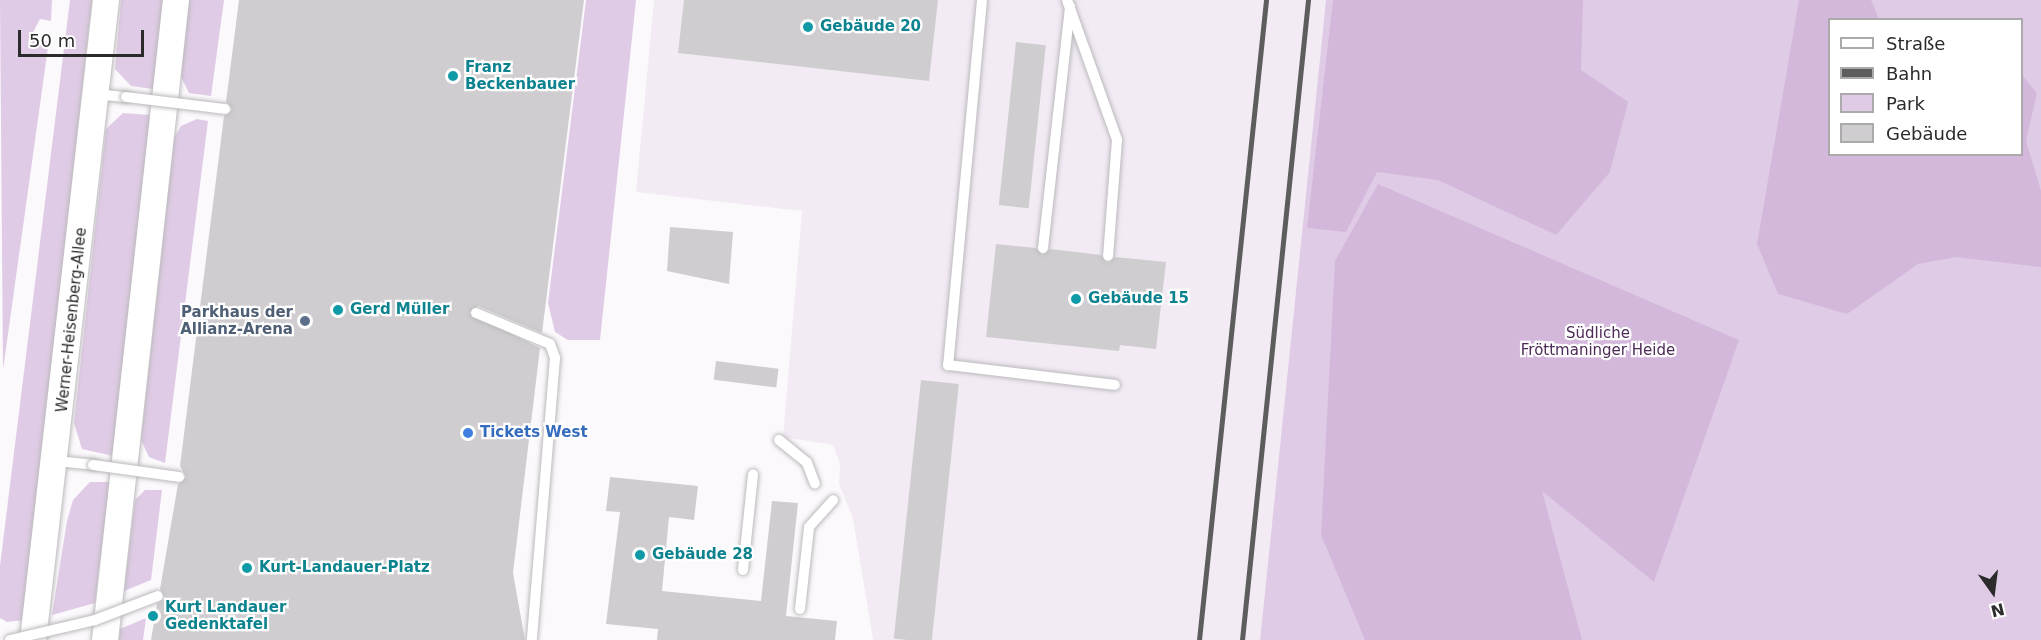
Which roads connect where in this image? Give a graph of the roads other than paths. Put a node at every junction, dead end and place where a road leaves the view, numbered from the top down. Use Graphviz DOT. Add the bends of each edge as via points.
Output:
graph roads {
  1 [pos="106,0"];
  2 [pos="176,0"];
  3 [pos="982,0"];
  4 [pos="1068,2"];
  5 [pos="96,94"];
  6 [pos="225,109"];
  7 [pos="1043,248"];
  8 [pos="1108,256"];
  9 [pos="476,313"];
  10 [pos="1115,385"];
  11 [pos="779,440"];
  12 [pos="57,461"];
  13 [pos="753,474"];
  14 [pos="179,477"];
  15 [pos="815,484"];
  16 [pos="833,500"];
  17 [pos="743,570"];
  18 [pos="158,596"];
  19 [pos="800,609"];
  20 [pos="10,640"];
  21 [pos="33,640"];
  22 [pos="105,640"];
  23 [pos="532,640"];
  1 -- 5 [label="street, Werner-Heisenberg-Allee"];
  2 -- 22 [label="street"];
  3 -- 10 [label="lane" via="948,365"];
  4 -- 7 [label="lane"];
  4 -- 8 [label="lane" via="1117,140"];
  5 -- 6 [label="lane, bridge"];
  5 -- 12 [label="street, Werner-Heisenberg-Allee"];
  9 -- 23 [label="lane" via="550,344 555,358"];
  11 -- 15 [label="lane" via="807,463"];
  12 -- 14 [label="lane, bridge"];
  12 -- 21 [label="street, Werner-Heisenberg-Allee"];
  13 -- 17 [label="lane"];
  16 -- 19 [label="lane" via="809,527"];
  18 -- 20 [label="lane, bridge" via="95,620"];
}
